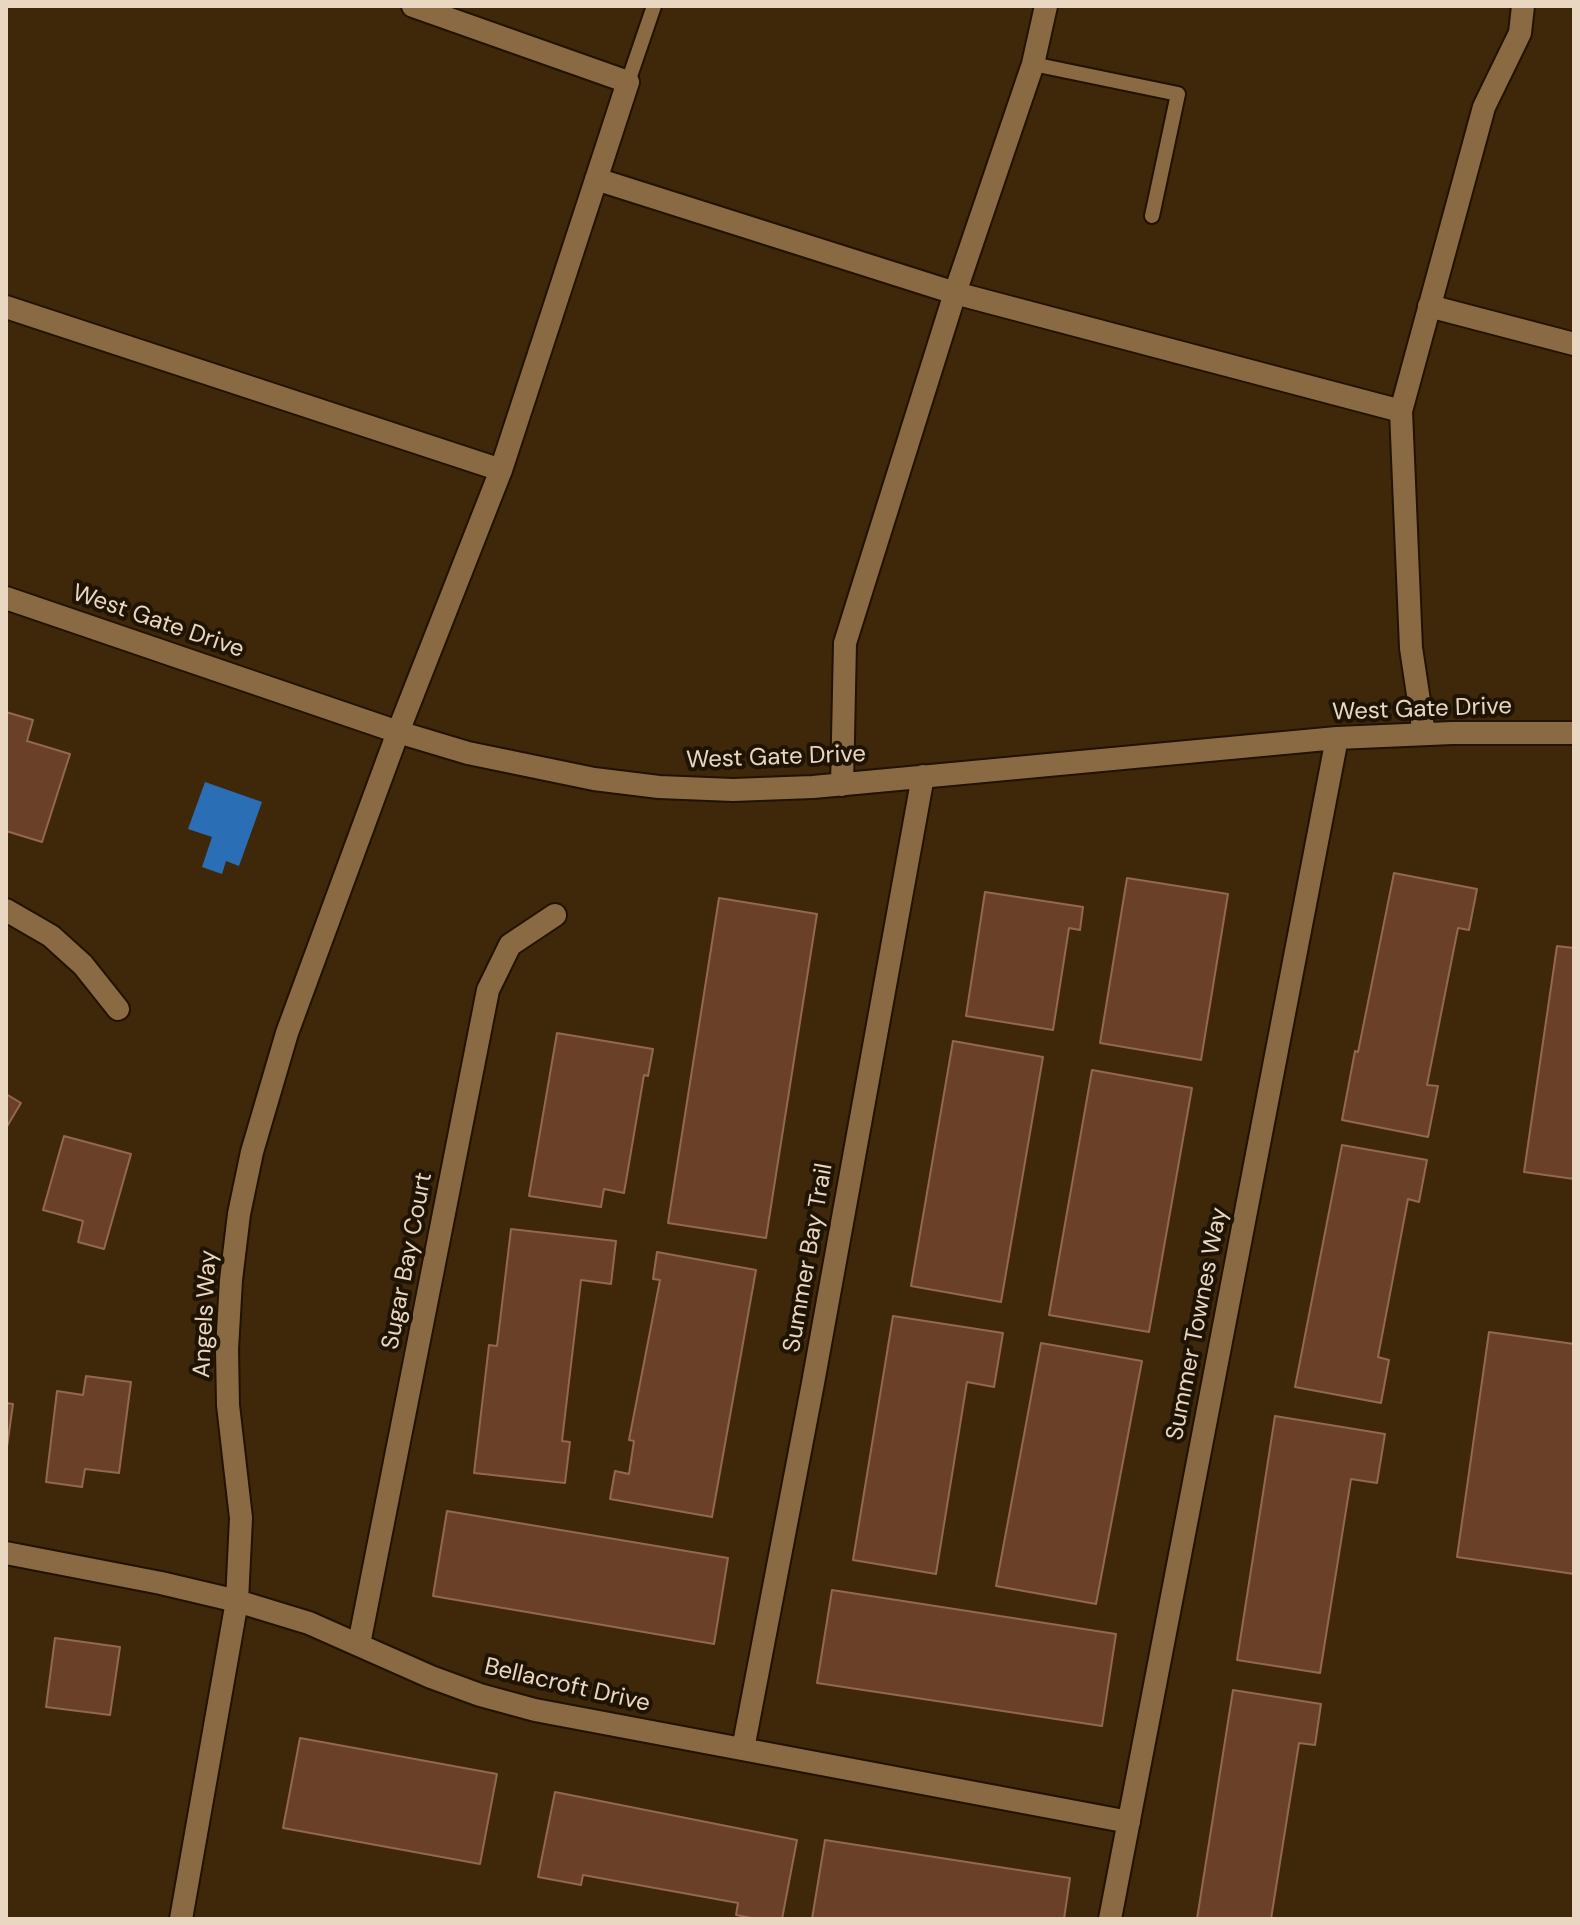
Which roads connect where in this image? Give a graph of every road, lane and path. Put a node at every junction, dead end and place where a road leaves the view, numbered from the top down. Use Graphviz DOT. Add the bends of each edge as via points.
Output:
graph roads {
  1 [pos="413,6"];
  2 [pos="654,6"];
  3 [pos="1046,6"];
  4 [pos="1523,6"];
  5 [pos="1033,64"];
  6 [pos="628,82"];
  7 [pos="596,179"];
  8 [pos="1152,216"];
  9 [pos="955,293"];
  10 [pos="1429,306"];
  11 [pos="6,307"];
  12 [pos="1574,344"];
  13 [pos="1401,411"];
  14 [pos="501,470"];
  15 [pos="6,598"];
  16 [pos="398,732"];
  17 [pos="1574,733"];
  18 [pos="1424,734"];
  19 [pos="1337,738"];
  20 [pos="923,776"];
  21 [pos="842,785"];
  22 [pos="6,910"];
  23 [pos="555,915"];
  24 [pos="118,1009"];
  25 [pos="6,1553"];
  26 [pos="237,1601"];
  27 [pos="359,1644"];
  28 [pos="743,1749"];
  29 [pos="1129,1822"];
  30 [pos="181,1919"];
  31 [pos="1110,1919"];
  1 -- 6 [label="street"];
  2 -- 6 [label="lane"];
  3 -- 5 [label="street"];
  4 -- 10 [label="street" via="1520,33 1484,107"];
  5 -- 8 [label="lane" via="1178,94"];
  5 -- 9 [label="street"];
  6 -- 7 [label="street, Angels Way"];
  7 -- 9 [label="street"];
  7 -- 14 [label="street, Angels Way"];
  9 -- 13 [label="street"];
  9 -- 21 [label="street" via="845,643"];
  10 -- 12 [label="street"];
  10 -- 13 [label="street"];
  11 -- 14 [label="street"];
  13 -- 18 [label="street" via="1411,648"];
  14 -- 16 [label="street, Angels Way"];
  15 -- 16 [label="street, West Gate Drive"];
  16 -- 21 [label="street, West Gate Drive" via="531,768 607,781 733,790"];
  16 -- 26 [label="street, Angels Way" via="287,1033 239,1214 227,1349 241,1518"];
  17 -- 18 [label="street, West Gate Drive"];
  18 -- 19 [label="street, West Gate Drive"];
  19 -- 20 [label="street, West Gate Drive"];
  19 -- 29 [label="street, Summer Townes Way"];
  20 -- 21 [label="street, West Gate Drive"];
  20 -- 28 [label="street, Summer Bay Trail"];
  22 -- 24 [label="street" via="51,936"];
  23 -- 27 [label="street, Sugar Bay Court" via="510,945 488,990"];
  25 -- 26 [label="street, Bellacroft Drive"];
  26 -- 27 [label="street, Bellacroft Drive"];
  26 -- 30 [label="street, Angels Way"];
  27 -- 28 [label="street, Bellacroft Drive" via="480,1695"];
  28 -- 29 [label="street, Bellacroft Drive"];
  29 -- 31 [label="street, Summer Townes Way"];
}
